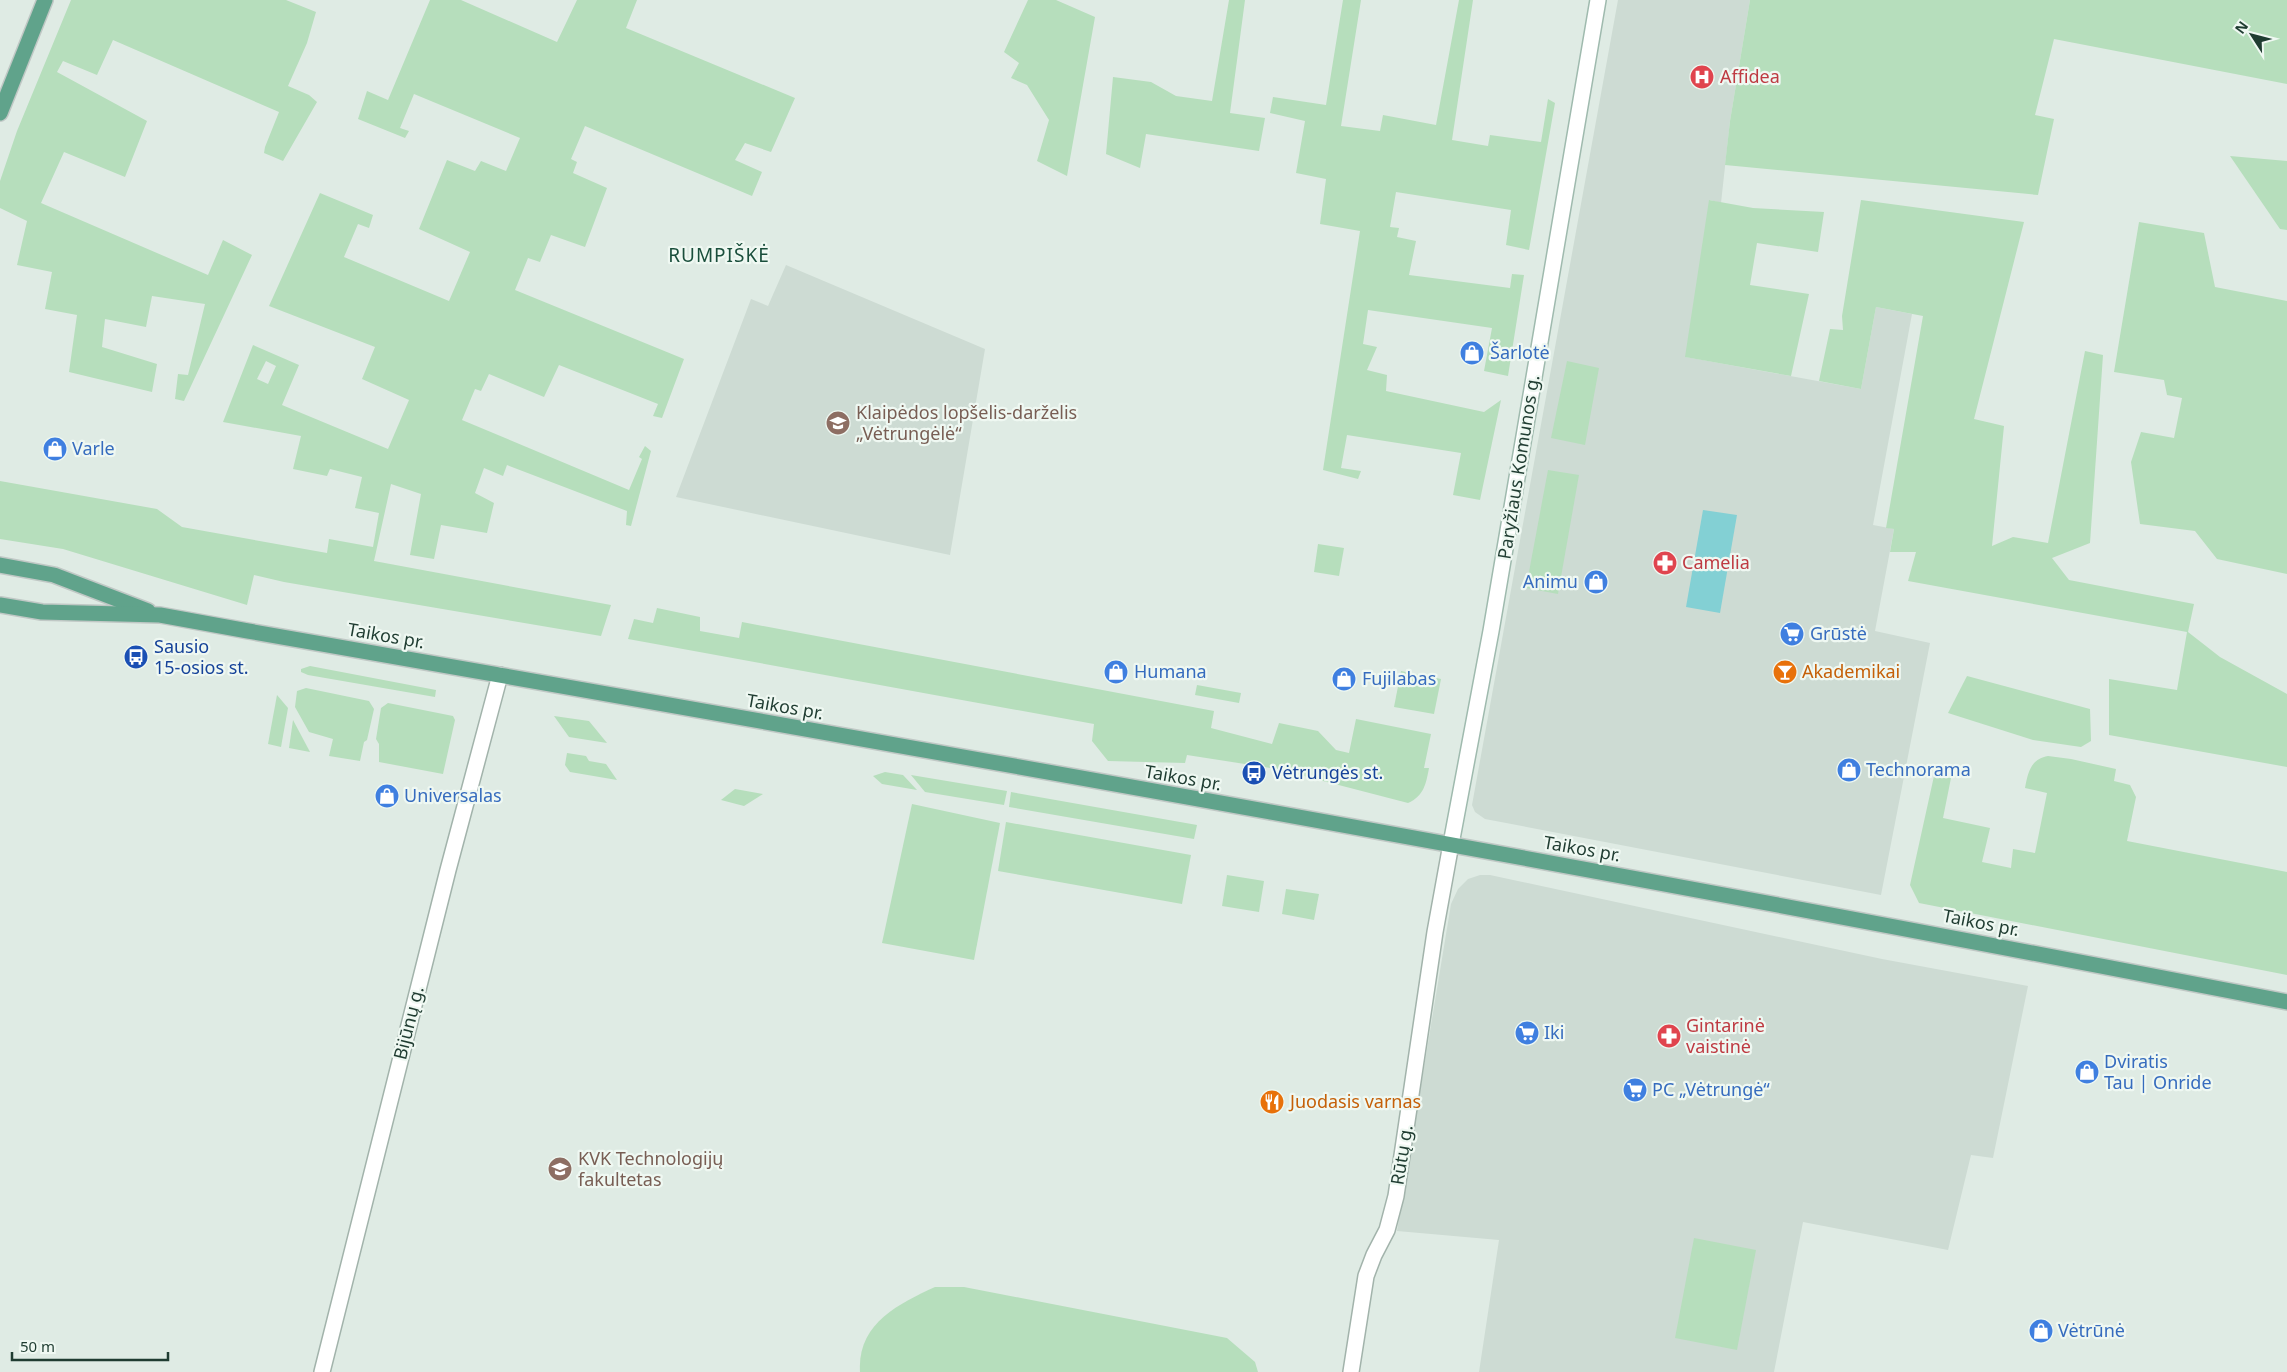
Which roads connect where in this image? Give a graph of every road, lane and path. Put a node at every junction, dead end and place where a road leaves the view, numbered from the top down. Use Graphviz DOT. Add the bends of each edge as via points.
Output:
graph roads {
  1 [pos="46,0"];
  2 [pos="1598,0"];
  3 [pos="0,113"];
  4 [pos="1,565"];
  5 [pos="0,604"];
  6 [pos="160,615"];
  7 [pos="500,675"];
  8 [pos="1451,844"];
  9 [pos="2287,1002"];
  10 [pos="322,1372"];
  11 [pos="1351,1372"];
  1 -- 3 [label="main road"];
  2 -- 8 [label="street, Paryžiaus Komunos g." via="1493,622"];
  4 -- 6 [label="main road, Taikos pr." via="54,575"];
  5 -- 6 [label="main road, Taikos pr." via="42,612"];
  6 -- 7 [label="main road, Taikos pr."];
  7 -- 8 [label="main road, Taikos pr."];
  7 -- 10 [label="street, Bijūnų g." via="445,879"];
  8 -- 9 [label="main road, Taikos pr."];
  8 -- 11 [label="street, Rūtų g." via="1396,1196 1387,1230 1366,1276"];
}
